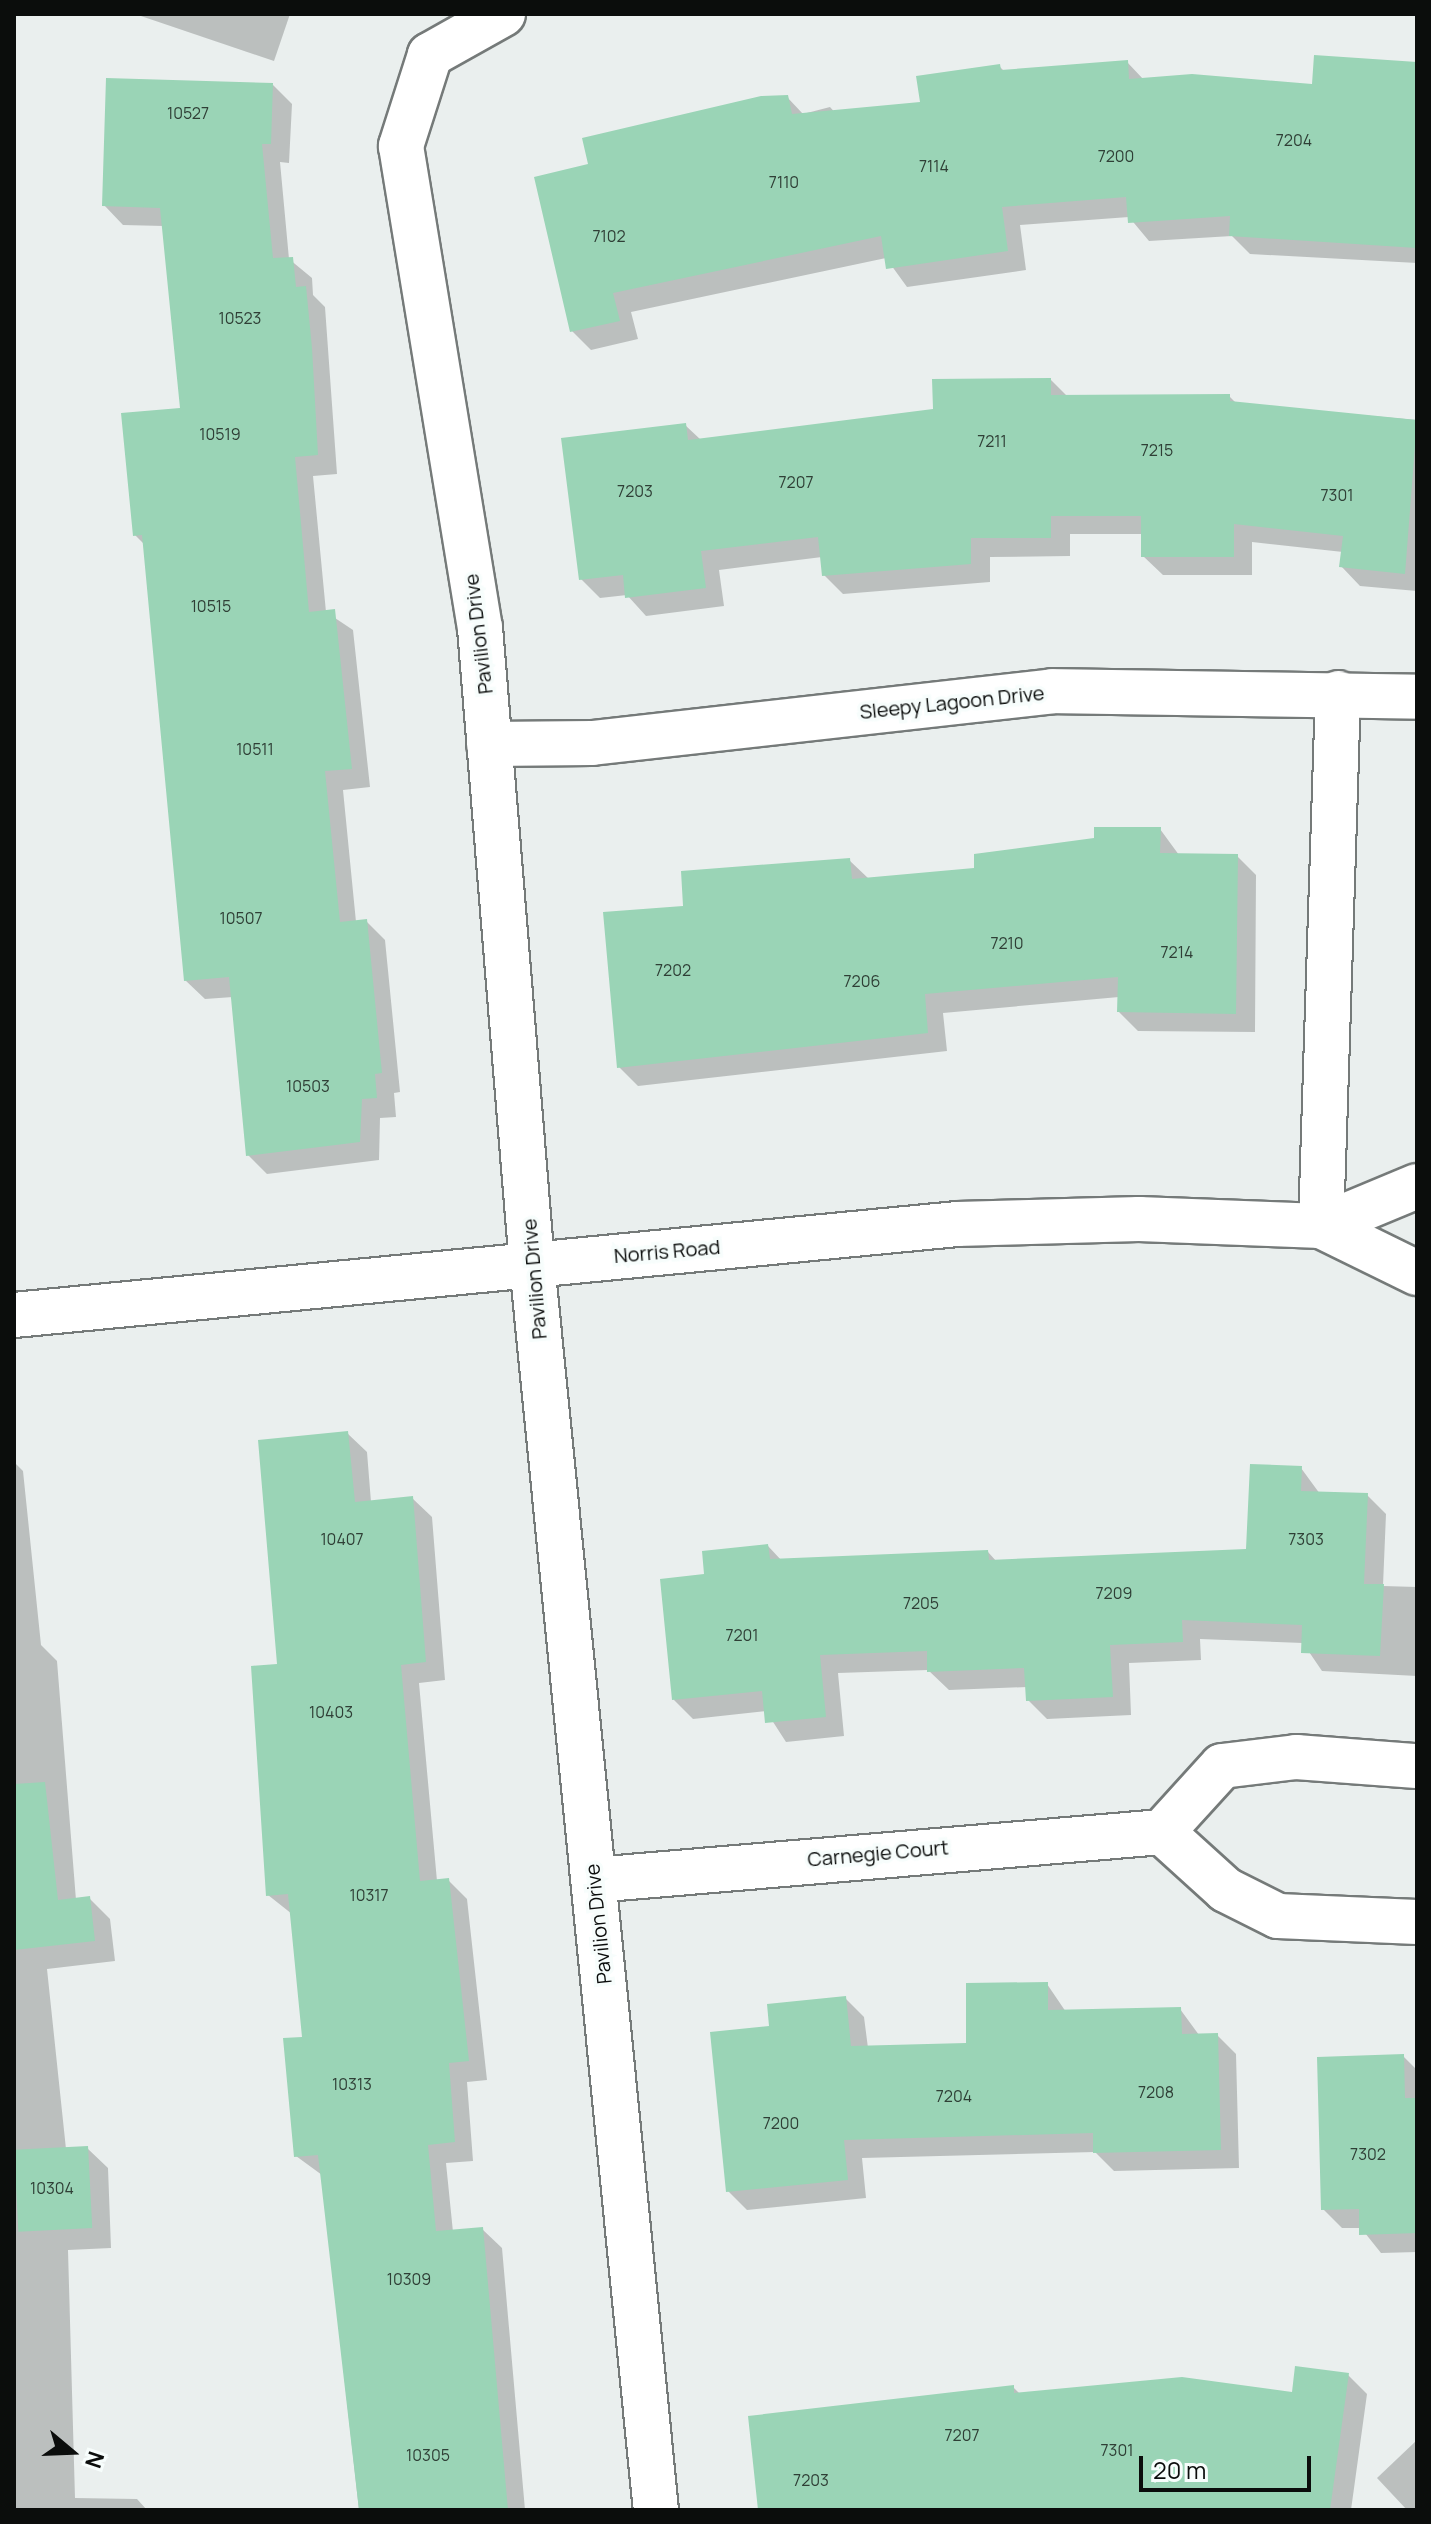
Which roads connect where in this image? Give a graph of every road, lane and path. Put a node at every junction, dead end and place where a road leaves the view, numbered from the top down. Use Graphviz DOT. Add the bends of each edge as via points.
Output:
graph roads {
  1 [pos="503,14"];
  2 [pos="1338,693"];
  3 [pos="1417,697"];
  4 [pos="489,744"];
  5 [pos="1417,1186"];
  6 [pos="1321,1226"];
  7 [pos="532,1264"];
  8 [pos="1417,1273"];
  9 [pos="14,1315"];
  10 [pos="1417,1766"];
  11 [pos="1162,1832"];
  12 [pos="594,1880"];
  13 [pos="1417,1922"];
  14 [pos="656,2510"];
  1 -- 4 [label="street, Pavilion Drive" via="430,55 401,146 480,628"];
  2 -- 3 [label="street, Sleepy Lagoon Drive"];
  2 -- 4 [label="street, Sleepy Lagoon Drive" via="1052,691 592,743"];
  2 -- 6 [label="street"];
  4 -- 7 [label="street, Pavilion Drive"];
  5 -- 6 [label="street, Norris Road"];
  6 -- 7 [label="street, Norris Road" via="1139,1219 957,1224"];
  6 -- 8 [label="street, Norris Road"];
  7 -- 9 [label="street, Norris Road"];
  7 -- 12 [label="street, Pavilion Drive"];
  10 -- 11 [label="street" via="1296,1757 1222,1766"];
  11 -- 12 [label="street, Carnegie Court"];
  11 -- 13 [label="street" via="1226,1890 1278,1916"];
  12 -- 14 [label="street, Pavilion Drive"];
}
